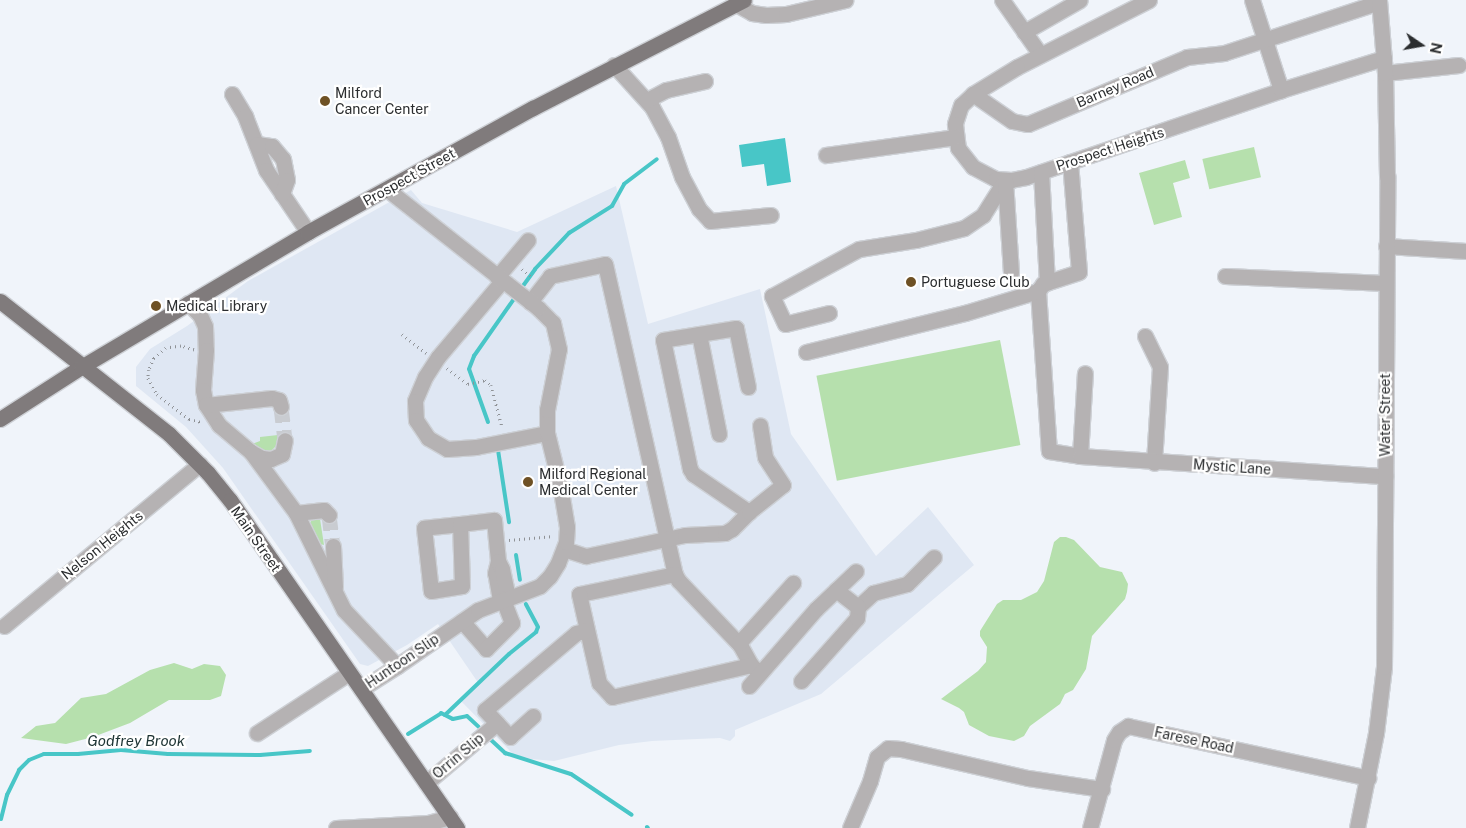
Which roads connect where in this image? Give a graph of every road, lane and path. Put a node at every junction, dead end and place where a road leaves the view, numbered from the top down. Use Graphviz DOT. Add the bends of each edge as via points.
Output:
graph roads {
  1 [pos="845,0"];
  2 [pos="1002,0"];
  3 [pos="1080,0"];
  4 [pos="1149,0"];
  5 [pos="1252,0"];
  6 [pos="1379,1"];
  7 [pos="740,2"];
  8 [pos="1024,32"];
  9 [pos="1264,38"];
  10 [pos="1040,54"];
  11 [pos="614,65"];
  12 [pos="1384,65"];
  13 [pos="1460,65"];
  14 [pos="705,81"];
  15 [pos="1281,90"];
  16 [pos="232,94"];
  17 [pos="973,94"];
  18 [pos="647,100"];
  19 [pos="956,137"];
  20 [pos="826,155"];
  21 [pos="1070,162"];
  22 [pos="1041,172"];
  23 [pos="1004,180"];
  24 [pos="387,188"];
  25 [pos="771,215"];
  26 [pos="308,232"];
  27 [pos="528,240"];
  28 [pos="1386,246"];
  29 [pos="1466,251"];
  30 [pos="1011,274"];
  31 [pos="1225,276"];
  32 [pos="503,282"];
  33 [pos="1386,283"];
  34 [pos="1042,287"];
  35 [pos="528,300"];
  36 [pos="0,301"];
  37 [pos="188,303"];
  38 [pos="830,313"];
  39 [pos="699,334"];
  40 [pos="1145,336"];
  41 [pos="198,352"];
  42 [pos="806,352"];
  43 [pos="81,367"];
  44 [pos="1085,372"];
  45 [pos="470,383"];
  46 [pos="748,387"];
  47 [pos="206,405"];
  48 [pos="281,407"];
  49 [pos="0,419"];
  50 [pos="207,423"];
  51 [pos="760,425"];
  52 [pos="502,426"];
  53 [pos="547,433"];
  54 [pos="719,434"];
  55 [pos="285,440"];
  56 [pos="251,452"];
  57 [pos="1080,456"];
  58 [pos="1154,463"];
  59 [pos="200,464"];
  60 [pos="1385,476"];
  61 [pos="749,512"];
  62 [pos="296,513"];
  63 [pos="329,515"];
  64 [pos="460,524"];
  65 [pos="668,538"];
  66 [pos="505,541"];
  67 [pos="561,543"];
  68 [pos="314,549"];
  69 [pos="934,557"];
  70 [pos="856,571"];
  71 [pos="675,574"];
  72 [pos="793,583"];
  73 [pos="836,590"];
  74 [pos="335,594"];
  75 [pos="504,599"];
  76 [pos="858,607"];
  77 [pos="462,621"];
  78 [pos="4,626"];
  79 [pos="587,630"];
  80 [pos="739,643"];
  81 [pos="397,666"];
  82 [pos="756,669"];
  83 [pos="349,673"];
  84 [pos="801,681"];
  85 [pos="749,686"];
  86 [pos="360,689"];
  87 [pos="533,716"];
  88 [pos="493,726"];
  89 [pos="257,733"];
  90 [pos="1368,778"];
  91 [pos="426,783"];
  92 [pos="1102,789"];
  93 [pos="454,822"];
  94 [pos="336,828"];
  95 [pos="850,828"];
  96 [pos="1090,828"];
  97 [pos="1357,828"];
  1 -- 7 [label="street" via="802,11 766,15 752,13"];
  2 -- 8 [label="street"];
  3 -- 8 [label="street"];
  4 -- 10 [label="street"];
  5 -- 9 [label="street"];
  6 -- 9 [label="street, Barney Road" via="1279,36"];
  6 -- 12 [label="street, Water Street"];
  7 -- 11 [label="main road, Prospect Street"];
  8 -- 10 [label="street"];
  9 -- 15 [label="street"];
  9 -- 17 [label="street, Barney Road" via="1224,52 1187,58 1028,124 1012,122"];
  10 -- 17 [label="street"];
  11 -- 18 [label="street"];
  11 -- 24 [label="main road, Prospect Street"];
  12 -- 13 [label="street, Prospect Heights"];
  12 -- 15 [label="street, Prospect Heights"];
  12 -- 28 [label="street, Water Street"];
  14 -- 18 [label="street" via="666,90"];
  15 -- 21 [label="street, Prospect Heights"];
  16 -- 26 [label="street" via="245,116 266,170"];
  17 -- 19 [label="street" via="961,105 955,124"];
  18 -- 25 [label="street" via="668,137 698,209 710,220"];
  19 -- 20 [label="street"];
  19 -- 23 [label="street, Prospect Heights" via="958,148 973,168"];
  21 -- 22 [label="street, Prospect Heights"];
  21 -- 34 [label="street" via="1079,272"];
  22 -- 23 [label="street, Prospect Heights"];
  22 -- 34 [label="street"];
  23 -- 30 [label="street"];
  23 -- 38 [label="street" via="983,215 964,228 859,249 772,296 785,324"];
  24 -- 26 [label="main road, Prospect Street"];
  24 -- 32 [label="street"];
  26 -- 37 [label="main road, Prospect Street"];
  27 -- 32 [label="street"];
  28 -- 29 [label="street"];
  28 -- 33 [label="street, Water Street"];
  31 -- 33 [label="street"];
  32 -- 35 [label="street"];
  32 -- 53 [label="street" via="438,357 425,377 415,401 416,420 428,438 447,449 476,447"];
  33 -- 60 [label="street, Water Street"];
  34 -- 42 [label="street" via="965,313"];
  34 -- 57 [label="street, Mystic Lane" via="1049,452"];
  35 -- 53 [label="street" via="553,323 559,345 547,410"];
  35 -- 65 [label="street" via="550,276 606,264"];
  36 -- 43 [label="main road, Main Street"];
  37 -- 43 [label="main road, Prospect Street"];
  37 -- 47 [label="street" via="200,315 205,326 202,386"];
  39 -- 46 [label="street" via="736,328"];
  39 -- 54 [label="street"];
  39 -- 61 [label="street" via="664,340 690,469"];
  40 -- 58 [label="street" via="1160,367"];
  41 -- 50 [label="path" via="181,346 166,348 154,358 148,378 154,392 180,413 189,419"];
  43 -- 49 [label="main road, Prospect Street"];
  43 -- 59 [label="main road, Main Street" via="165,431"];
  44 -- 57 [label="street"];
  45 -- 52 [label="path" via="485,380 491,385"];
  47 -- 48 [label="street" via="272,398 279,400"];
  47 -- 56 [label="street" via="219,425"];
  51 -- 61 [label="street" via="764,457 783,485"];
  53 -- 67 [label="street" via="567,520"];
  55 -- 56 [label="street" via="282,454 274,458 262,458"];
  56 -- 62 [label="street"];
  57 -- 58 [label="street, Mystic Lane"];
  58 -- 60 [label="street, Mystic Lane"];
  59 -- 78 [label="street, Nelson Heights"];
  59 -- 83 [label="main road, Main Street" via="230,500"];
  60 -- 90 [label="street, Water Street" via="1383,677"];
  61 -- 65 [label="street" via="725,533"];
  62 -- 63 [label="street" via="324,510"];
  62 -- 68 [label="street"];
  64 -- 64 [label="street" via="462,586 431,590 424,528"];
  64 -- 75 [label="street" via="494,520"];
  65 -- 67 [label="street" via="586,556"];
  65 -- 71 [label="street"];
  66 -- 67 [label="path"];
  67 -- 75 [label="street, Huntoon Slip" via="550,576 540,586"];
  68 -- 74 [label="street"];
  68 -- 74 [label="street" via="325,552 333,546"];
  69 -- 76 [label="street" via="907,584 873,593"];
  70 -- 73 [label="street"];
  71 -- 79 [label="street" via="578,594"];
  71 -- 80 [label="street"];
  72 -- 80 [label="street"];
  73 -- 76 [label="street"];
  73 -- 82 [label="street"];
  74 -- 81 [label="street" via="356,625"];
  75 -- 77 [label="street, Huntoon Slip"];
  75 -- 77 [label="street" via="512,622 486,649"];
  76 -- 84 [label="street" via="857,618"];
  77 -- 81 [label="street, Huntoon Slip"];
  79 -- 82 [label="street" via="599,682 612,697"];
  79 -- 88 [label="street" via="576,634 486,710"];
  80 -- 82 [label="street"];
  81 -- 86 [label="street, Huntoon Slip"];
  82 -- 85 [label="street"];
  83 -- 86 [label="main road, Main Street"];
  83 -- 89 [label="street"];
  86 -- 91 [label="main road, Main Street"];
  87 -- 88 [label="street" via="510,737"];
  88 -- 91 [label="street, Orrin Slip"];
  90 -- 92 [label="street, Farese Road" via="1130,726 1119,732 1114,740"];
  90 -- 97 [label="street, Water Street"];
  91 -- 93 [label="main road, Main Street"];
  92 -- 95 [label="street" via="1028,778 888,748 877,757"];
  92 -- 96 [label="street, Farese Road"];
  93 -- 94 [label="street"];
}
